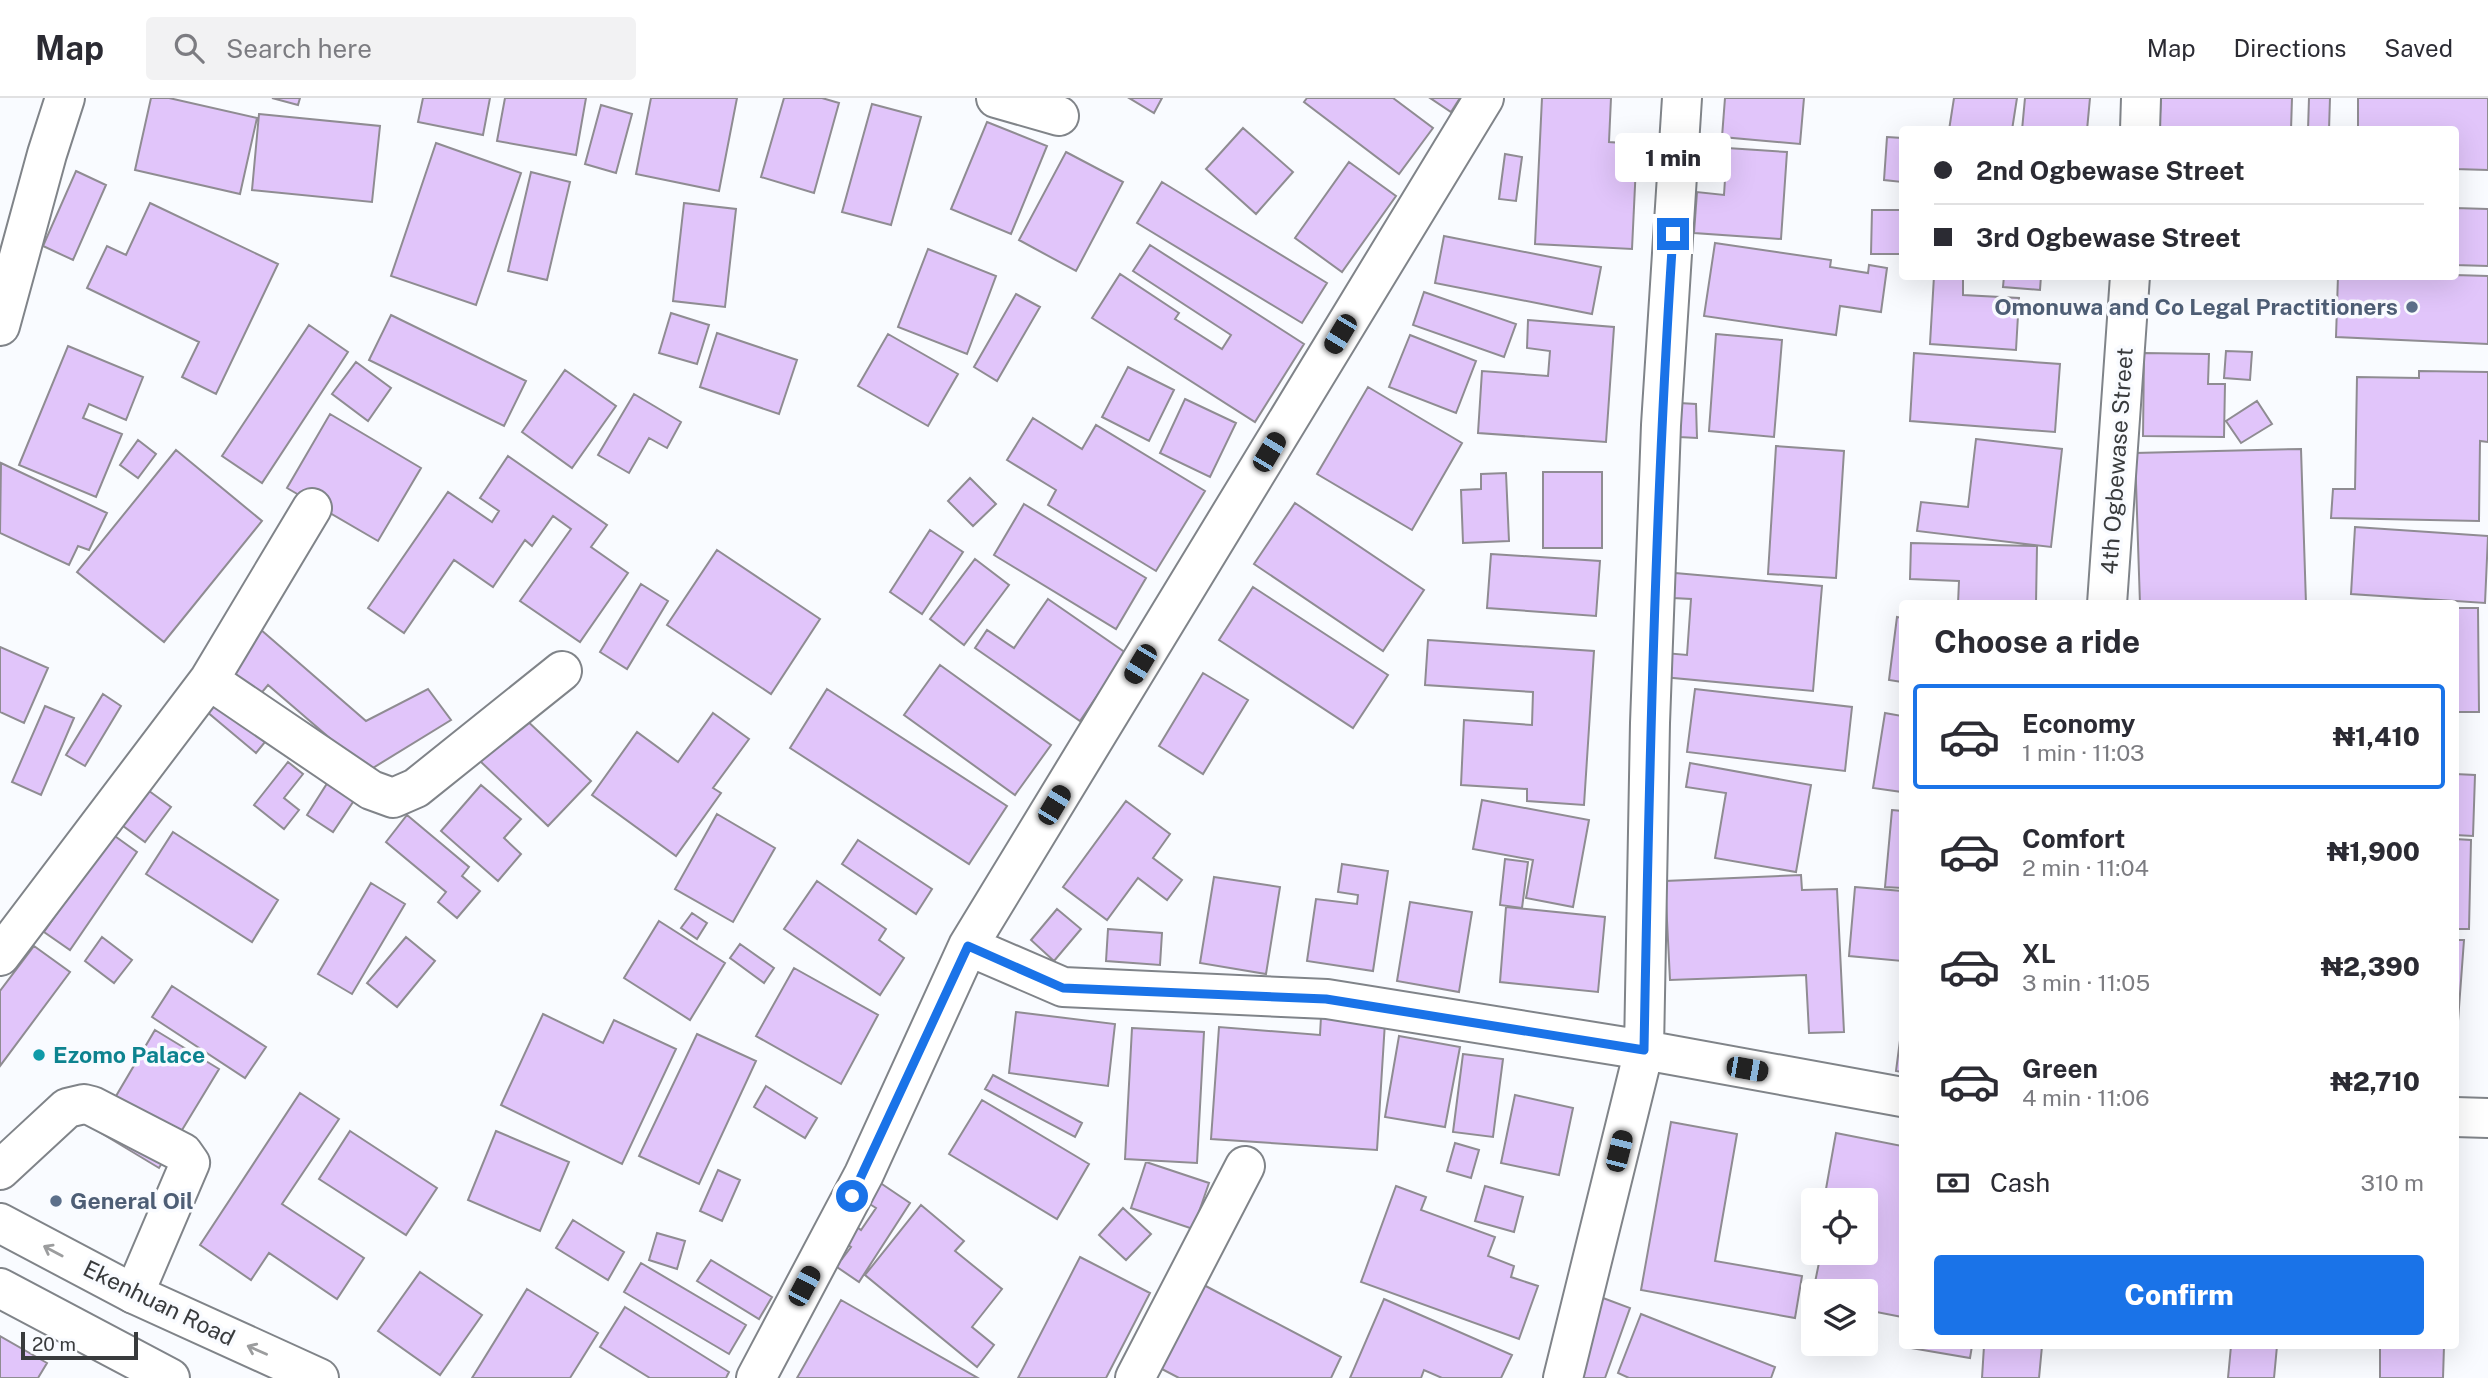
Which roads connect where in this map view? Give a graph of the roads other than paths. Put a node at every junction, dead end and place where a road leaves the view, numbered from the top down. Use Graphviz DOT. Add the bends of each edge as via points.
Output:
graph roads {
  1 [pos="65,98"];
  2 [pos="996,98"];
  3 [pos="1484,98"];
  4 [pos="1682,98"];
  5 [pos="2141,98"];
  6 [pos="1059,116"];
  7 [pos="2140,126"];
  8 [pos="2130,280"];
  9 [pos="0,326"];
  10 [pos="312,508"];
  11 [pos="2107,600"];
  12 [pos="562,671"];
  13 [pos="209,680"];
  14 [pos="968,946"];
  15 [pos="0,956"];
  16 [pos="1644,1050"];
  17 [pos="1899,1096"];
  18 [pos="2459,1117"];
  19 [pos="2488,1118"];
  20 [pos="1245,1166"];
  21 [pos="0,1170"];
  22 [pos="0,1223"];
  23 [pos="0,1288"];
  24 [pos="134,1294"];
  25 [pos="170,1378"];
  26 [pos="319,1378"];
  27 [pos="756,1378"];
  28 [pos="1135,1378"];
  29 [pos="1563,1378"];
  1 -- 9 [label="street"];
  2 -- 6 [label="street"];
  3 -- 14 [label="street"];
  4 -- 16 [label="street" via="1661,425"];
  5 -- 7 [label="street"];
  8 -- 11 [label="street, 4th Ogbewase Street"];
  10 -- 13 [label="street"];
  12 -- 13 [label="street" via="416,789 393,798 372,790"];
  13 -- 15 [label="street"];
  14 -- 16 [label="street" via="1063,988 1326,999"];
  14 -- 27 [label="street" via="864,1174"];
  16 -- 17 [label="street"];
  16 -- 29 [label="street"];
  18 -- 19 [label="street"];
  20 -- 28 [label="street"];
  21 -- 24 [label="street" via="67,1108 84,1104 183,1153 190,1163"];
  24 -- 22 [label="street, Ekenhuan Road, one-way"];
  23 -- 25 [label="street"];
  26 -- 24 [label="street, Ekenhuan Road, one-way"];
}
